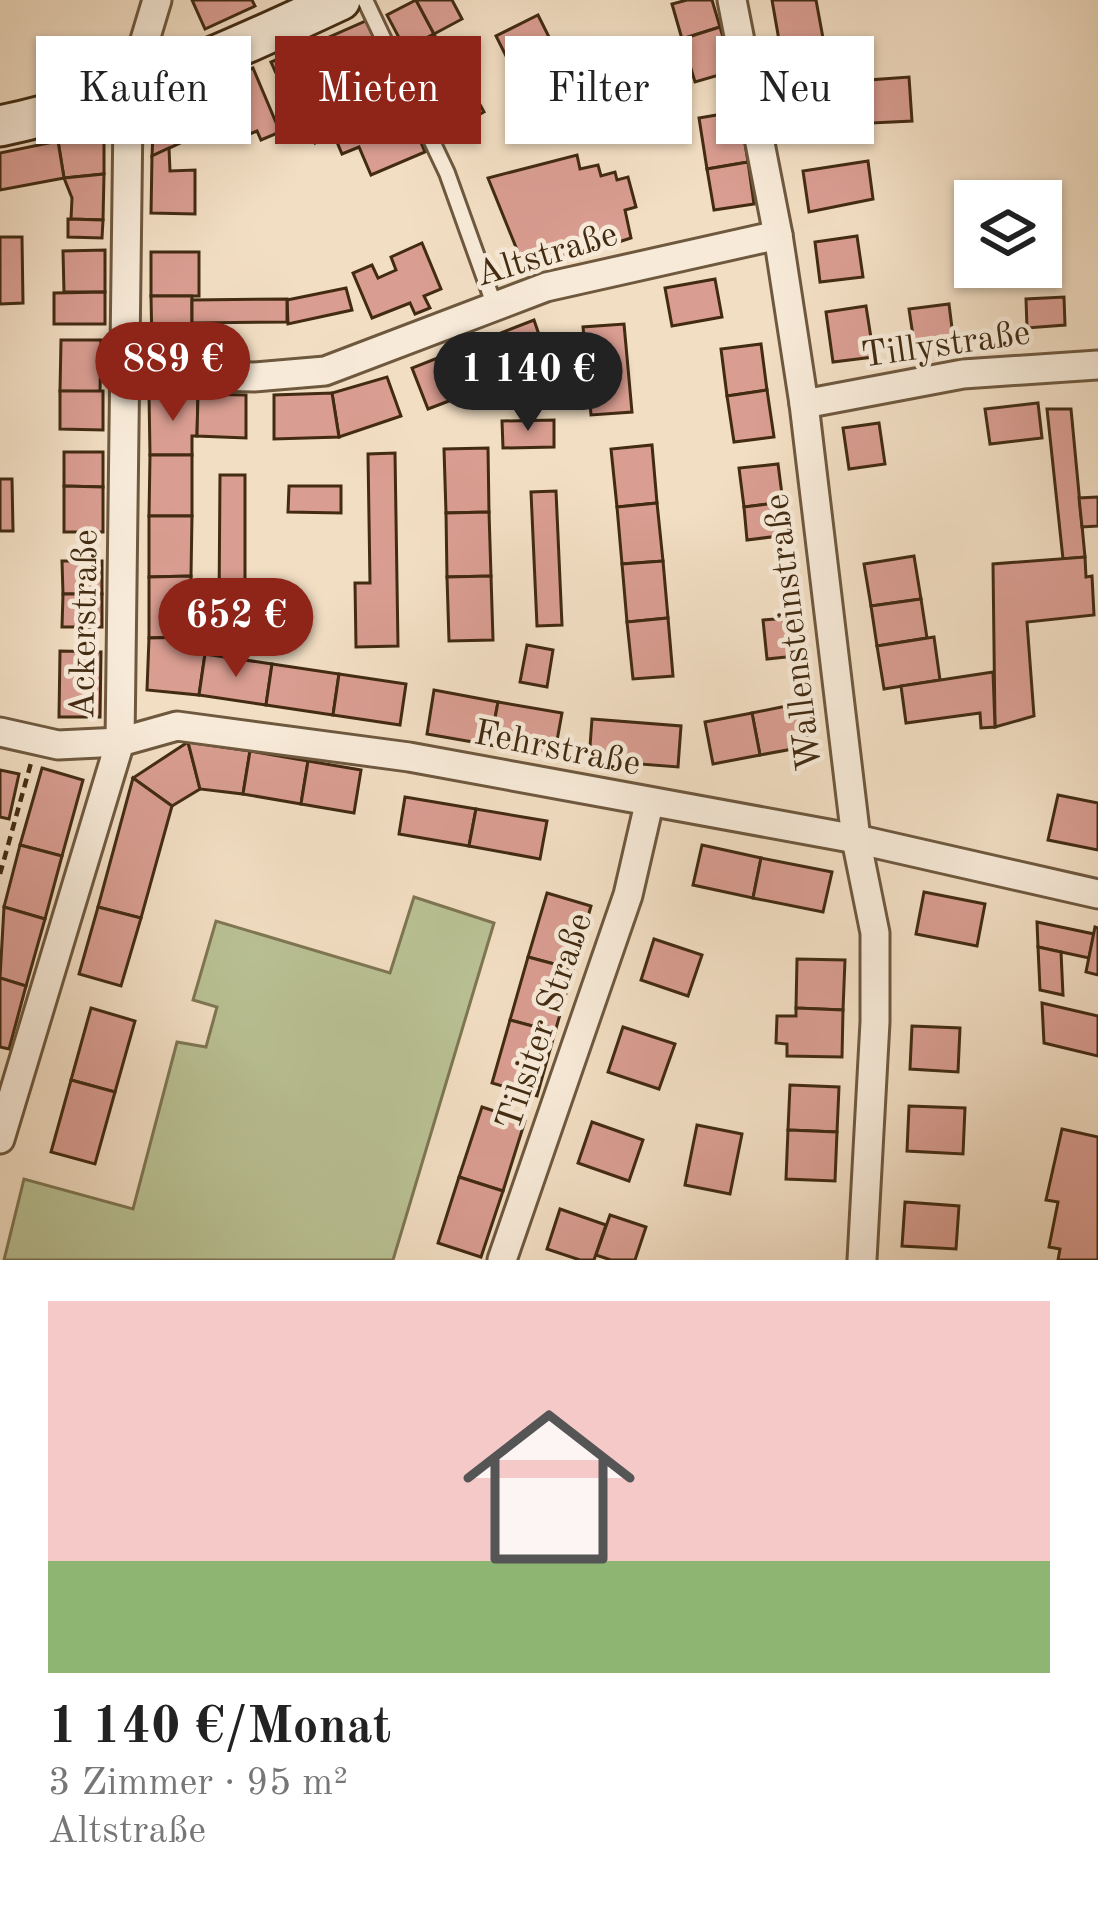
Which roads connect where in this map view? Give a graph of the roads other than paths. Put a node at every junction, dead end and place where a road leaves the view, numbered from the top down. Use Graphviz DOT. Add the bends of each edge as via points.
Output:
graph roads {
  1 [pos="157,0"];
  2 [pos="340,0"];
  3 [pos="365,0"];
  4 [pos="732,0"];
  5 [pos="146,36"];
  6 [pos="251,42"];
  7 [pos="36,117"];
  8 [pos="0,126"];
  9 [pos="129,144"];
  10 [pos="778,235"];
  11 [pos="495,307"];
  12 [pos="1098,365"];
  13 [pos="127,374"];
  14 [pos="804,404"];
  15 [pos="0,732"];
  16 [pos="120,742"];
  17 [pos="649,804"];
  18 [pos="856,839"];
  19 [pos="1098,894"];
  20 [pos="0,1139"];
  21 [pos="502,1260"];
  22 [pos="862,1260"];
  1 -- 5 [label="street, Ackerstraße"];
  2 -- 6 [label="main road"];
  3 -- 11 [label="lane" via="446,173"];
  4 -- 10 [label="street, Wallensteinstraße"];
  7 -- 8 [label="main road"];
  9 -- 13 [label="street, Ackerstraße"];
  10 -- 11 [label="street, Altstraße" via="546,287"];
  10 -- 14 [label="street, Wallensteinstraße"];
  11 -- 13 [label="street, Altstraße" via="325,371"];
  12 -- 14 [label="street, Tillystraße" via="964,374"];
  13 -- 16 [label="street, Ackerstraße"];
  14 -- 18 [label="street, Wallensteinstraße"];
  15 -- 16 [label="street, Fehrstraße" via="58,745"];
  16 -- 17 [label="street, Fehrstraße" via="177,726 409,758"];
  16 -- 20 [label="street, Ackerstraße"];
  17 -- 18 [label="street, Fehrstraße"];
  17 -- 21 [label="street, Tilsiter Straße" via="628,895"];
  18 -- 19 [label="street, Fehrstraße"];
  18 -- 22 [label="street, Wallensteinstraße" via="875,933"];
}
